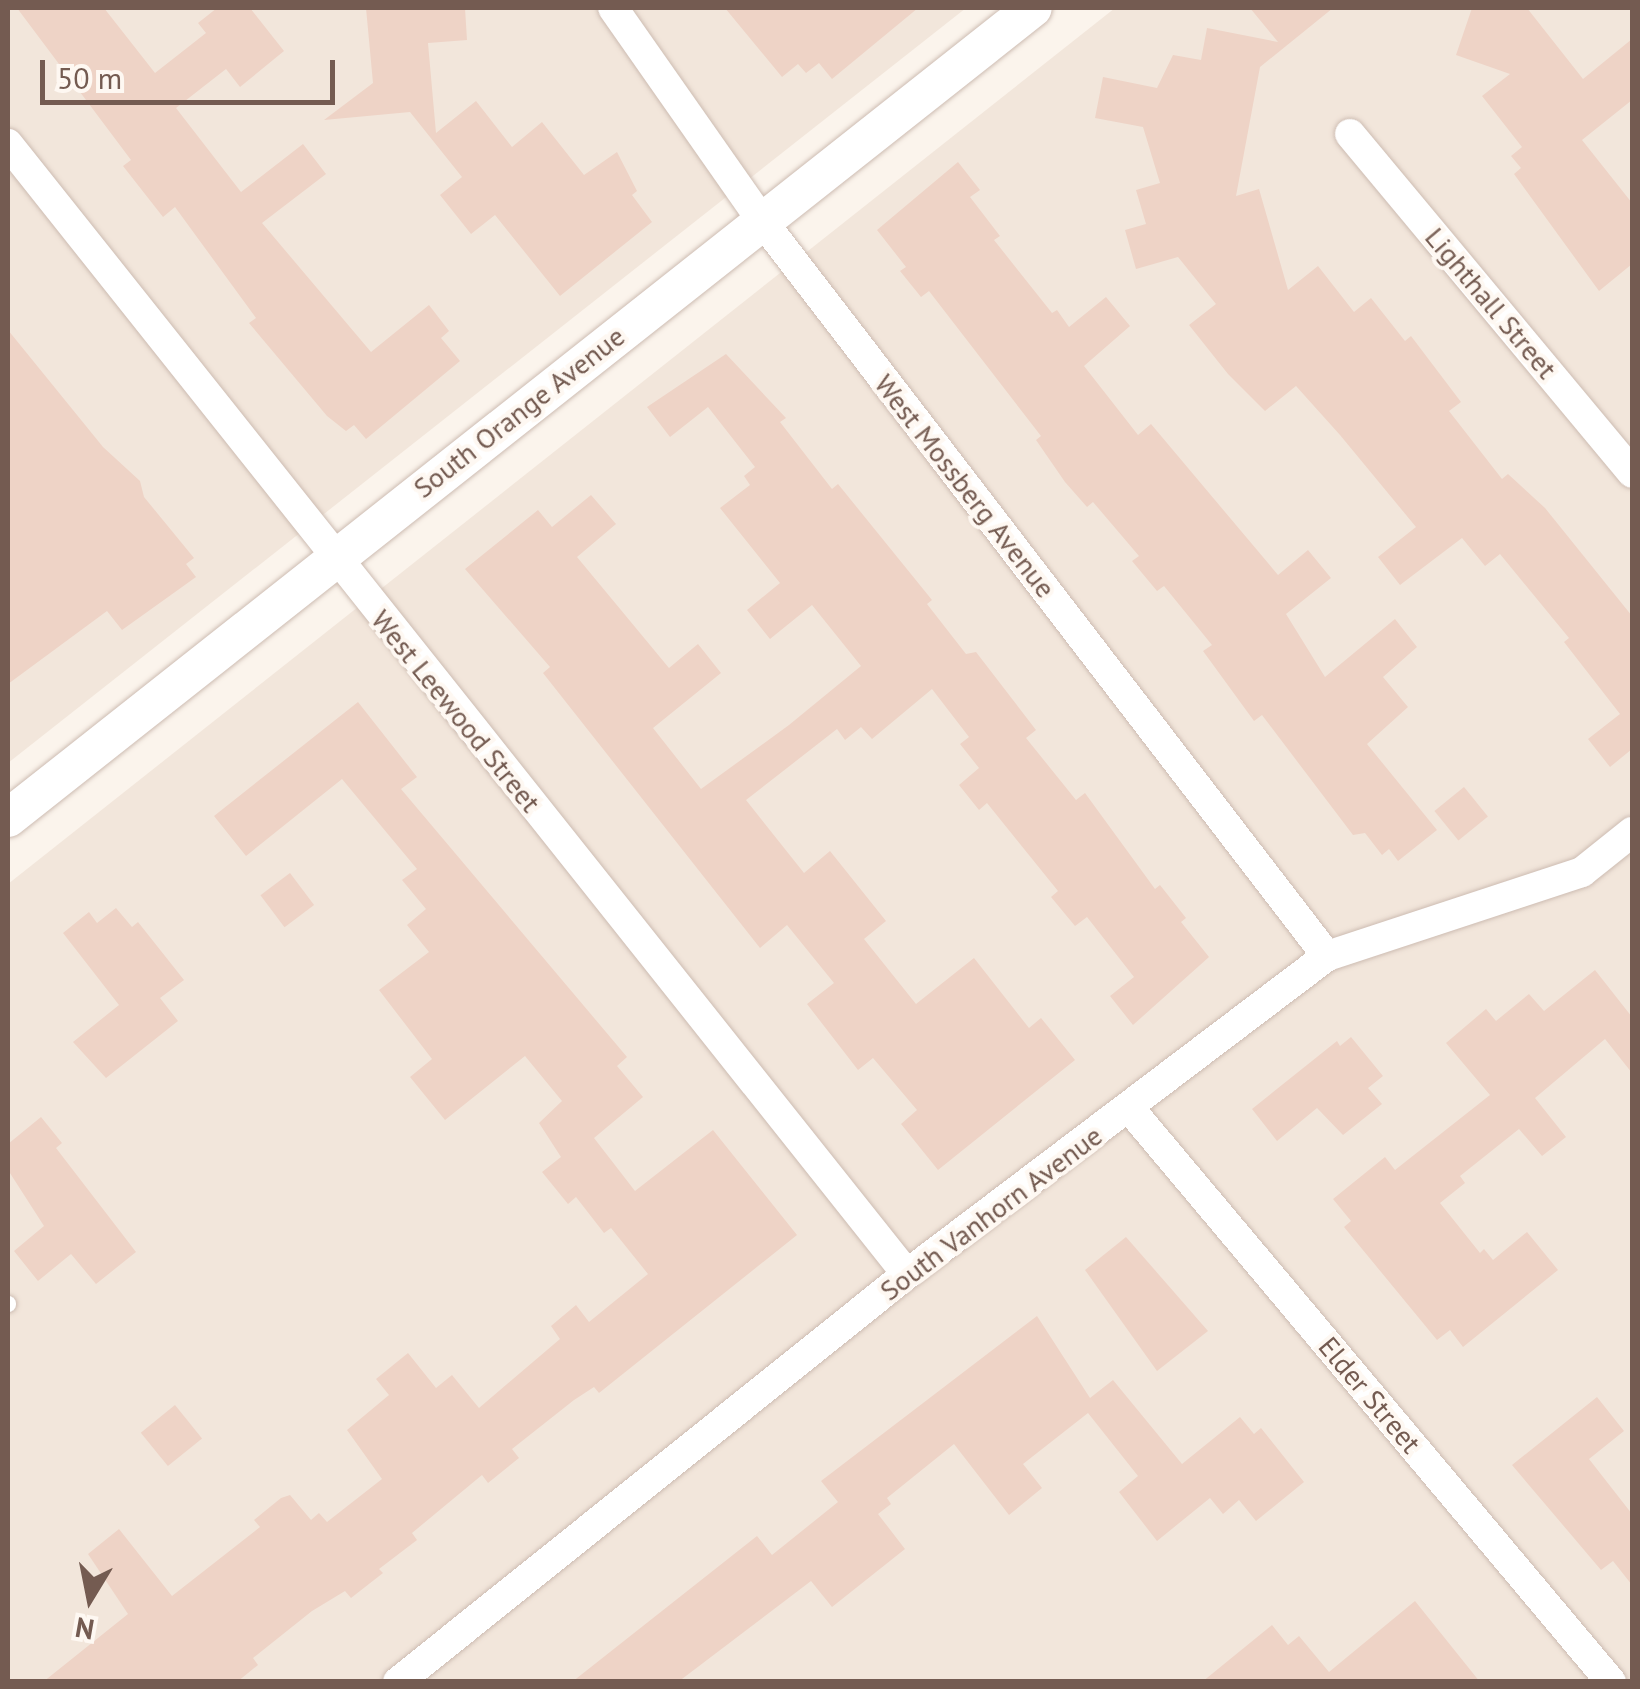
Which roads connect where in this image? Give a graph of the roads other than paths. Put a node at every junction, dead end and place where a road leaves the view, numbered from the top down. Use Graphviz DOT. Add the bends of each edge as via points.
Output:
graph roads {
  1 [pos="613,8"];
  2 [pos="1033,8"];
  3 [pos="1350,134"];
  4 [pos="8,144"];
  5 [pos="763,222"];
  6 [pos="1632,472"];
  7 [pos="332,557"];
  8 [pos="8,818"];
  9 [pos="1632,832"];
  10 [pos="1328,956"];
  11 [pos="1130,1109"];
  12 [pos="907,1274"];
  13 [pos="398,1682"];
  14 [pos="1611,1682"];
  1 -- 5 [label="street, West Mossberg Avenue"];
  2 -- 5 [label="street, South Orange Avenue"];
  3 -- 6 [label="street, Lighthall Street"];
  4 -- 7 [label="street, West Leewood Street"];
  5 -- 7 [label="street, South Orange Avenue"];
  5 -- 10 [label="street, West Mossberg Avenue"];
  7 -- 8 [label="street, South Orange Avenue"];
  7 -- 12 [label="street, West Leewood Street"];
  9 -- 10 [label="street, South Vanhorn Avenue" via="1582,872"];
  10 -- 11 [label="street, South Vanhorn Avenue"];
  11 -- 12 [label="street, South Vanhorn Avenue"];
  11 -- 14 [label="street, Elder Street"];
  12 -- 13 [label="street, South Vanhorn Avenue"];
}
